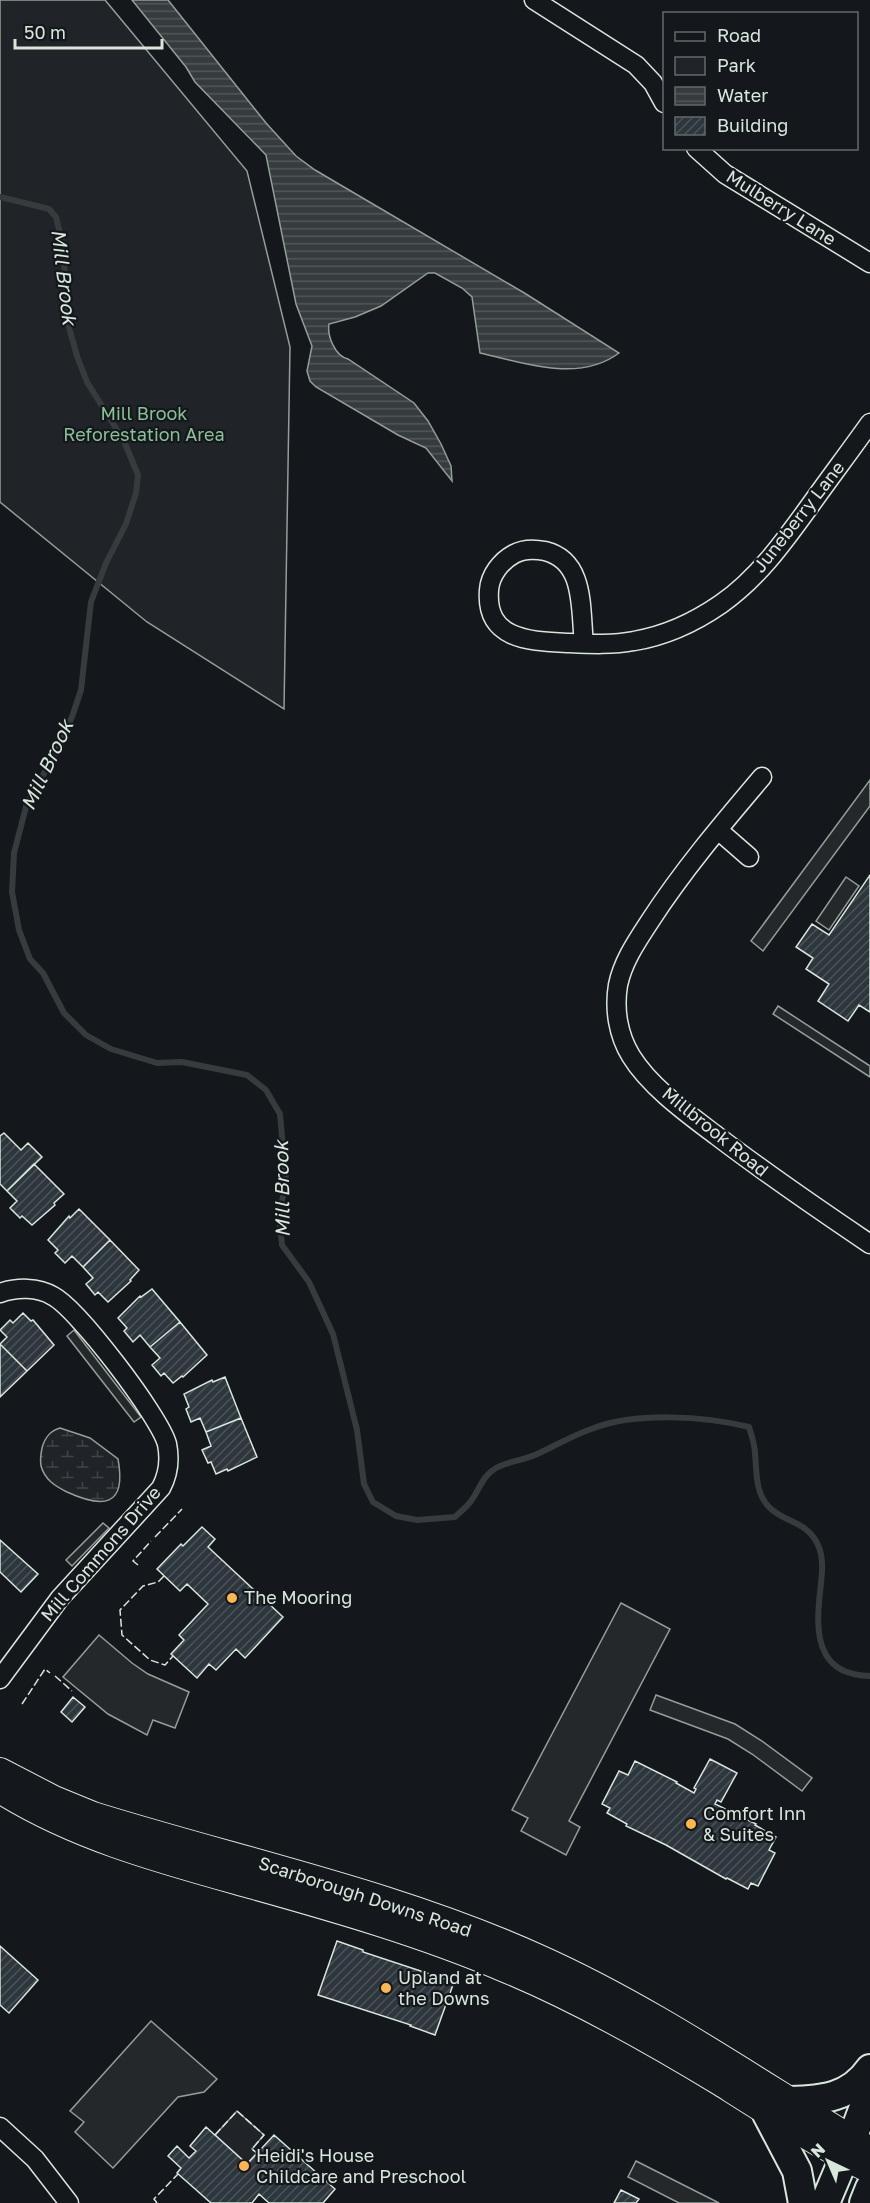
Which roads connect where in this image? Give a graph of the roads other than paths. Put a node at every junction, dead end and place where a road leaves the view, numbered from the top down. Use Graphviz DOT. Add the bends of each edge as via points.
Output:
graph roads {
  1 [pos="534,0"];
  2 [pos="663,101"];
  3 [pos="698,150"];
  4 [pos="870,263"];
  5 [pos="870,423"];
  6 [pos="584,643"];
  7 [pos="762,777"];
  8 [pos="718,830"];
  9 [pos="749,857"];
  10 [pos="870,1244"];
  11 [pos="0,1293"];
  12 [pos="0,1679"];
  13 [pos="0,1771"];
  14 [pos="0,1790"];
  15 [pos="870,2069"];
  16 [pos="870,2091"];
  17 [pos="778,2108"];
  18 [pos="0,2127"];
  19 [pos="855,2149"];
  20 [pos="870,2170"];
  21 [pos="870,2188"];
  22 [pos="69,2203"];
  23 [pos="803,2203"];
  24 [pos="825,2203"];
  25 [pos="864,2203"];
  1 -- 2 [label="street" via="636,65"];
  3 -- 4 [label="street, Mulberry Lane" via="725,174"];
  5 -- 6 [label="street, Juneberry Lane" via="765,566 721,604 693,622 667,632 634,641"];
  6 -- 6 [label="street, Juneberry Lane" via="577,580 566,563 554,554 533,550 506,559 492,578 489,594 493,616 502,628 522,639"];
  7 -- 8 [label="street, Millbrook Road"];
  8 -- 9 [label="street"];
  8 -- 10 [label="street, Millbrook Road" via="657,909 631,950 617,999 621,1034 638,1067 683,1110"];
  11 -- 12 [label="street, Mill Commons Drive" via="23,1289 44,1292 75,1313 149,1409 166,1442 168,1458 161,1488 60,1598"];
  13 -- 17 [label="street, Scarborough Downs Road" via="93,1815 386,1900 537,1957 633,2005"];
  14 -- 17 [label="street, Scarborough Downs Road" via="48,1817 124,1848 336,1910 505,1969"];
  15 -- 17 [label="main road" via="844,2093"];
  16 -- 19 [label="main road"];
  17 -- 19 [label="street, Scarborough Downs Road"];
  17 -- 23 [label="main road"];
  18 -- 22 [label="street" via="35,2159"];
  19 -- 20 [label="street, Scarborough Downs Road"];
  19 -- 24 [label="main road"];
  21 -- 25 [label="main road"];
}
